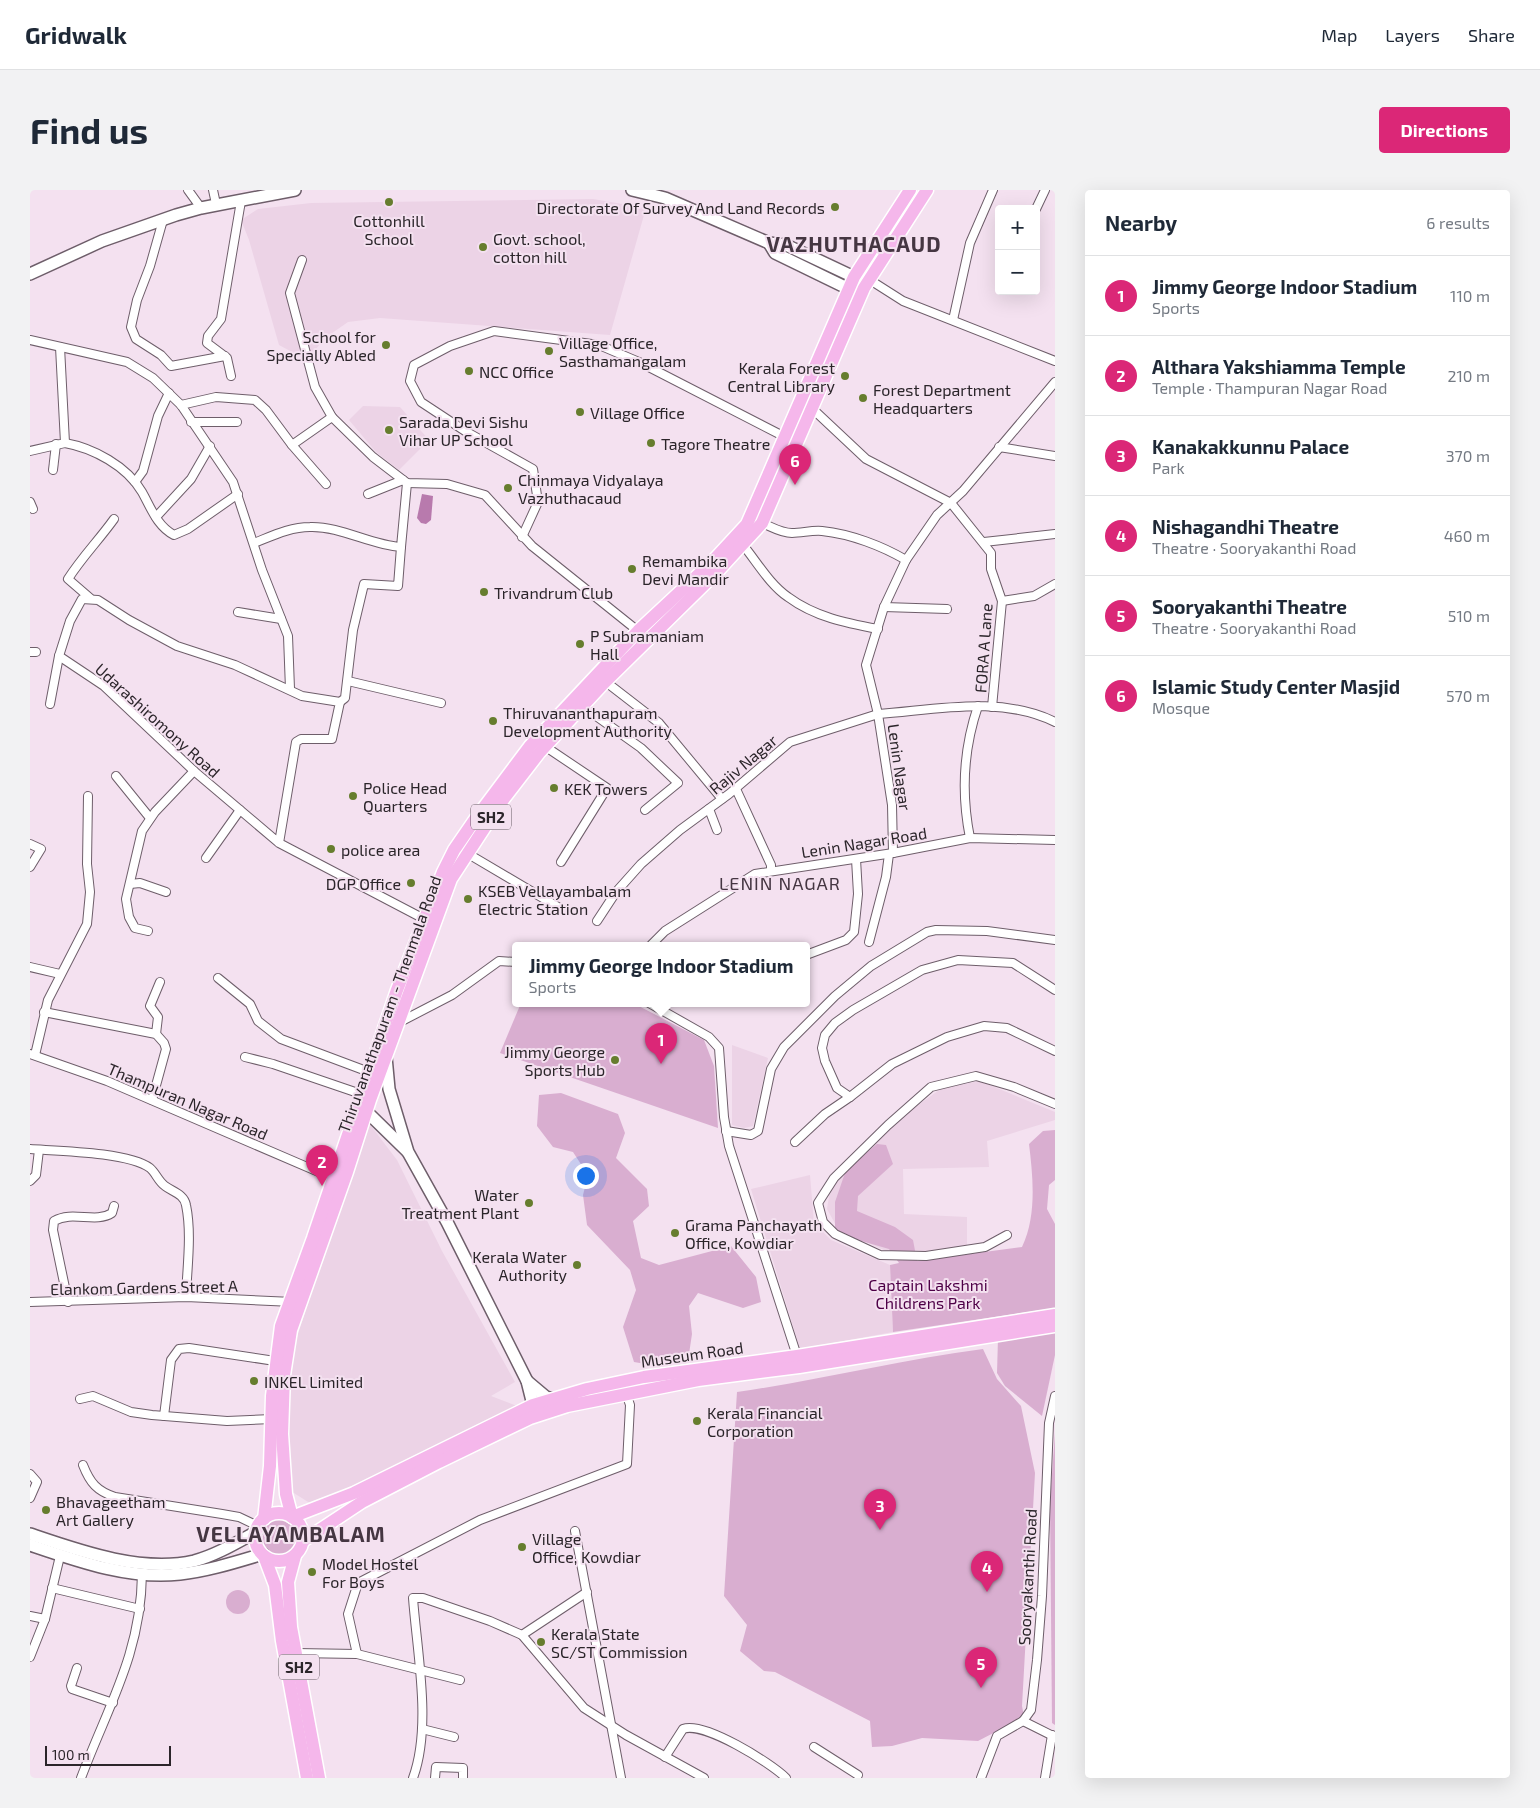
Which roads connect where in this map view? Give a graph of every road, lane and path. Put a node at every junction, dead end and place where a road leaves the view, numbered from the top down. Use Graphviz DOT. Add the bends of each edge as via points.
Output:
graph roads {
  1 [pos="188,190"];
  2 [pos="213,190"];
  3 [pos="287,190"];
  4 [pos="295,190"];
  5 [pos="632,190"];
  6 [pos="910,190"];
  7 [pos="927,190"];
  8 [pos="993,190"];
  9 [pos="1045,190"];
  10 [pos="666,194"];
  11 [pos="241,201"];
  12 [pos="216,204"];
  13 [pos="1038,205"];
  14 [pos="201,208"];
  15 [pos="163,220"];
  16 [pos="769,243"];
  17 [pos="302,260"];
  18 [pos="30,274"];
  19 [pos="854,277"];
  20 [pos="867,284"];
  21 [pos="849,289"];
  22 [pos="953,320"];
  23 [pos="30,340"];
  24 [pos="60,346"];
  25 [pos="224,356"];
  26 [pos="1055,361"];
  27 [pos="231,376"];
  28 [pos="1055,382"];
  29 [pos="169,393"];
  30 [pos="802,398"];
  31 [pos="181,405"];
  32 [pos="812,406"];
  33 [pos="332,417"];
  34 [pos="191,422"];
  35 [pos="237,422"];
  36 [pos="785,437"];
  37 [pos="64,443"];
  38 [pos="56,444"];
  39 [pos="292,445"];
  40 [pos="210,446"];
  41 [pos="999,447"];
  42 [pos="30,451"];
  43 [pos="1055,456"];
  44 [pos="53,470"];
  45 [pos="134,482"];
  46 [pos="405,482"];
  47 [pos="326,484"];
  48 [pos="238,494"];
  49 [pos="368,494"];
  50 [pos="951,503"];
  51 [pos="156,517"];
  52 [pos="114,519"];
  53 [pos="762,524"];
  54 [pos="1055,534"];
  55 [pos="522,537"];
  56 [pos="984,542"];
  57 [pos="254,543"];
  58 [pos="743,545"];
  59 [pos="401,547"];
  60 [pos="906,560"];
  61 [pos="1055,584"];
  62 [pos="90,598"];
  63 [pos="1002,601"];
  64 [pos="884,607"];
  65 [pos="947,609"];
  66 [pos="238,612"];
  67 [pos="281,619"];
  68 [pos="878,629"];
  69 [pos="638,631"];
  70 [pos="59,656"];
  71 [pos="348,681"];
  72 [pos="606,682"];
  73 [pos="290,689"];
  74 [pos="340,702"];
  75 [pos="441,703"];
  76 [pos="50,704"];
  77 [pos="582,706"];
  78 [pos="978,706"];
  79 [pos="992,707"];
  80 [pos="878,714"];
  81 [pos="1055,722"];
  82 [pos="540,743"];
  83 [pos="194,771"];
  84 [pos="116,776"];
  85 [pos="736,789"];
  86 [pos="88,796"];
  87 [pos="722,799"];
  88 [pos="710,809"];
  89 [pos="240,810"];
  90 [pos="645,810"];
  91 [pos="150,818"];
  92 [pos="718,830"];
  93 [pos="970,838"];
  94 [pos="1055,840"];
  95 [pos="279,842"];
  96 [pos="30,844"];
  97 [pos="462,851"];
  98 [pos="891,854"];
  99 [pos="206,858"];
  100 [pos="856,859"];
  101 [pos="561,862"];
  102 [pos="30,867"];
  103 [pos="771,871"];
  104 [pos="130,884"];
  105 [pos="166,892"];
  106 [pos="558,907"];
  107 [pos="597,921"];
  108 [pos="429,922"];
  109 [pos="148,931"];
  110 [pos="1055,940"];
  111 [pos="654,942"];
  112 [pos="869,942"];
  113 [pos="810,954"];
  114 [pos="512,962"];
  115 [pos="30,967"];
  116 [pos="60,974"];
  117 [pos="218,978"];
  118 [pos="160,982"];
  119 [pos="1055,990"];
  120 [pos="656,1007"];
  121 [pos="44,1012"];
  122 [pos="400,1022"];
  123 [pos="156,1034"];
  124 [pos="1055,1051"];
  125 [pos="33,1054"];
  126 [pos="386,1056"];
  127 [pos="245,1057"];
  128 [pos="369,1072"];
  129 [pos="850,1097"];
  130 [pos="152,1100"];
  131 [pos="361,1104"];
  132 [pos="1055,1104"];
  133 [pos="726,1131"];
  134 [pos="795,1142"];
  135 [pos="30,1149"];
  136 [pos="39,1150"];
  137 [pos="408,1152"];
  138 [pos="338,1180"];
  139 [pos="30,1181"];
  140 [pos="114,1206"];
  141 [pos="1007,1235"];
  142 [pos="186,1297"];
  143 [pos="30,1302"];
  144 [pos="68,1302"];
  145 [pos="295,1303"];
  146 [pos="1055,1315"];
  147 [pos="1055,1326"];
  148 [pos="797,1356"];
  149 [pos="276,1360"];
  150 [pos="527,1381"];
  151 [pos="626,1393"];
  152 [pos="1055,1396"];
  153 [pos="80,1399"];
  154 [pos="552,1399"];
  155 [pos="536,1410"];
  156 [pos="164,1416"];
  157 [pos="272,1419"];
  158 [pos="83,1465"];
  159 [pos="30,1474"];
  160 [pos="30,1498"];
  161 [pos="358,1498"];
  162 [pos="292,1517"];
  163 [pos="260,1526"];
  164 [pos="575,1530"];
  165 [pos="30,1534"];
  166 [pos="303,1541"];
  167 [pos="30,1545"];
  168 [pos="263,1555"];
  169 [pos="60,1556"];
  170 [pos="294,1556"];
  171 [pos="142,1574"];
  172 [pos="52,1588"];
  173 [pos="587,1592"];
  174 [pos="141,1605"];
  175 [pos="30,1616"];
  176 [pos="45,1619"];
  177 [pos="522,1635"];
  178 [pos="296,1653"];
  179 [pos="357,1654"];
  180 [pos="30,1658"];
  181 [pos="77,1668"];
  182 [pos="418,1670"];
  183 [pos="460,1680"];
  184 [pos="113,1703"];
  185 [pos="1023,1721"];
  186 [pos="613,1727"];
  187 [pos="422,1729"];
  188 [pos="1054,1736"];
  189 [pos="454,1737"];
  190 [pos="814,1747"];
  191 [pos="665,1757"];
  192 [pos="858,1777"];
  193 [pos="81,1778"];
  194 [pos="307,1778"];
  195 [pos="319,1778"];
  196 [pos="413,1778"];
  197 [pos="435,1778"];
  198 [pos="463,1778"];
  199 [pos="621,1778"];
  200 [pos="704,1778"];
  201 [pos="786,1778"];
  202 [pos="981,1778"];
  203 [pos="1045,1778"];
  1 -- 14 [label="street"];
  2 -- 12 [label="street"];
  3 -- 4 [label="main road"];
  3 -- 11 [label="main road"];
  5 -- 10 [label="main road"];
  6 -- 19 [label="main road"];
  7 -- 20 [label="main road"];
  8 -- 22 [label="street" via="970,242"];
  9 -- 13 [label="street"];
  10 -- 16 [label="main road"];
  11 -- 12 [label="main road"];
  11 -- 25 [label="street" via="221,319 208,336 208,343"];
  12 -- 14 [label="main road"];
  14 -- 15 [label="main road"];
  15 -- 18 [label="main road" via="102,241"];
  15 -- 25 [label="street" via="134,309 132,334 171,366"];
  16 -- 19 [label="main road" via="786,245"];
  16 -- 21 [label="main road" via="775,253"];
  17 -- 33 [label="street" via="290,292 315,387"];
  19 -- 20 [label="main road"];
  19 -- 21 [label="main road"];
  20 -- 21 [label="main road"];
  20 -- 22 [label="street" via="903,302"];
  20 -- 32 [label="main road"];
  21 -- 30 [label="main road"];
  22 -- 26 [label="street"];
  23 -- 24 [label="street"];
  24 -- 29 [label="street" via="127,362 153,378"];
  24 -- 37 [label="street"];
  25 -- 27 [label="street"];
  28 -- 41 [label="street, Lenin Nagar"];
  29 -- 31 [label="street"];
  29 -- 45 [label="street" via="158,416 143,471"];
  30 -- 32 [label="street"];
  30 -- 36 [label="main road"];
  31 -- 34 [label="street"];
  31 -- 39 [label="street" via="216,397 255,400"];
  32 -- 50 [label="street" via="866,459"];
  32 -- 53 [label="main road"];
  33 -- 39 [label="street"];
  33 -- 46 [label="street" via="373,457"];
  34 -- 35 [label="street"];
  34 -- 40 [label="street"];
  36 -- 55 [label="street" via="599,345 494,330 450,346 414,365 410,381 421,402 533,469 538,502"];
  36 -- 69 [label="main road" via="747,524 710,564"];
  37 -- 38 [label="street"];
  37 -- 45 [label="street" via="118,466"];
  38 -- 42 [label="street"];
  38 -- 44 [label="street"];
  39 -- 47 [label="street"];
  40 -- 48 [label="street"];
  40 -- 51 [label="street" via="191,479"];
  41 -- 43 [label="street"];
  41 -- 50 [label="street, Lenin Nagar"];
  45 -- 51 [label="street"];
  46 -- 49 [label="street"];
  46 -- 55 [label="street" via="447,484 485,495"];
  46 -- 59 [label="street"];
  48 -- 51 [label="street" via="179,534 169,532"];
  48 -- 57 [label="street"];
  50 -- 56 [label="street, FORA A Lane"];
  50 -- 60 [label="street, Lenin Nagar" via="938,515"];
  52 -- 62 [label="street" via="68,578"];
  53 -- 58 [label="main road"];
  53 -- 60 [label="street" via="788,532 822,531 846,535"];
  54 -- 56 [label="street"];
  55 -- 69 [label="street"];
  56 -- 63 [label="street, FORA A Lane" via="991,552 991,569"];
  57 -- 59 [label="street" via="284,531 309,527 326,528 382,546"];
  57 -- 67 [label="street"];
  58 -- 68 [label="street" via="787,597 820,615"];
  58 -- 72 [label="main road"];
  59 -- 71 [label="street" via="398,586 364,584 353,630"];
  60 -- 64 [label="street, Lenin Nagar"];
  61 -- 63 [label="street" via="1034,596"];
  62 -- 70 [label="street" via="82,599 70,621"];
  62 -- 73 [label="street" via="177,646 236,665"];
  63 -- 79 [label="street, FORA A Lane"];
  64 -- 65 [label="street"];
  64 -- 68 [label="street, Lenin Nagar"];
  66 -- 67 [label="street"];
  67 -- 73 [label="street" via="288,636"];
  68 -- 80 [label="street, Lenin Nagar" via="866,666"];
  69 -- 82 [label="main road"];
  70 -- 76 [label="street"];
  70 -- 83 [label="street, Udarashiromony Road" via="104,686"];
  71 -- 74 [label="street" via="345,698"];
  71 -- 75 [label="street"];
  72 -- 77 [label="main road"];
  72 -- 87 [label="street" via="659,723"];
  73 -- 74 [label="street" via="302,696"];
  74 -- 95 [label="street" via="332,738 300,739 296,742"];
  77 -- 82 [label="main road"];
  77 -- 90 [label="street" via="641,748 678,783"];
  78 -- 79 [label="street, FORA A Lane"];
  78 -- 80 [label="street, FORA A Lane"];
  78 -- 93 [label="street" via="965,761 964,806"];
  79 -- 81 [label="street" via="1020,711"];
  80 -- 85 [label="street, Rajiv Nagar" via="790,742"];
  80 -- 98 [label="street, Lenin Nagar" via="892,805"];
  82 -- 97 [label="main road" via="504,779"];
  82 -- 101 [label="street" via="607,788"];
  83 -- 89 [label="street, Udarashiromony Road"];
  83 -- 91 [label="street"];
  84 -- 91 [label="street"];
  85 -- 87 [label="street, Rajiv Nagar"];
  85 -- 103 [label="street"];
  86 -- 116 [label="street" via="90,892 86,924"];
  87 -- 88 [label="street, Rajiv Nagar"];
  88 -- 92 [label="street"];
  88 -- 107 [label="street, Rajiv Nagar" via="640,864"];
  89 -- 95 [label="street, Udarashiromony Road"];
  89 -- 99 [label="street"];
  91 -- 104 [label="street" via="142,831"];
  93 -- 94 [label="street, Lenin Nagar Road"];
  93 -- 98 [label="street, Lenin Nagar Road"];
  95 -- 108 [label="street, Udarashiromony Road"];
  96 -- 102 [label="street" via="41,849"];
  97 -- 106 [label="street"];
  97 -- 108 [label="main road" via="434,891"];
  98 -- 100 [label="street, Lenin Nagar Road"];
  98 -- 112 [label="street, Lenin Nagar"];
  100 -- 103 [label="street, Lenin Nagar Road"];
  100 -- 113 [label="street" via="858,894 854,932 846,940"];
  103 -- 111 [label="street, Lenin Nagar Road" via="750,878 665,931"];
  104 -- 105 [label="street"];
  104 -- 109 [label="street" via="126,899 129,917 135,928"];
  108 -- 122 [label="main road, Thiruvanathapuram - Thenmala Road"];
  108 -- 128 [label="main road"];
  110 -- 133 [label="street" via="987,931 946,929 927,932 859,975 784,1047 771,1069 758,1131 751,1135"];
  114 -- 122 [label="street" via="499,961 452,995"];
  115 -- 116 [label="street"];
  116 -- 121 [label="street"];
  117 -- 128 [label="street" via="250,1004 258,1021 280,1039"];
  118 -- 123 [label="street" via="150,1006 158,1018"];
  119 -- 129 [label="street" via="1013,962 958,960 922,970 853,1010 835,1023 825,1036 822,1048 825,1061 837,1088"];
  120 -- 133 [label="street" via="708,1036 719,1048"];
  121 -- 123 [label="street"];
  121 -- 125 [label="street"];
  122 -- 126 [label="main road, Thiruvanathapuram - Thenmala Road"];
  123 -- 130 [label="street" via="166,1049"];
  124 -- 129 [label="street" via="1007,1028 984,1026 947,1037 892,1064"];
  125 -- 130 [label="street, Thampuran Nagar Road"];
  126 -- 131 [label="main road, Thiruvanathapuram - Thenmala Road"];
  126 -- 137 [label="main road" via="389,1089"];
  127 -- 131 [label="street" via="274,1064"];
  128 -- 131 [label="main road"];
  129 -- 134 [label="street" via="824,1114"];
  130 -- 138 [label="street, Thampuran Nagar Road"];
  131 -- 137 [label="main road"];
  131 -- 138 [label="main road"];
  132 -- 141 [label="street" via="1014,1086 976,1076 931,1087 834,1178 818,1203 823,1222 835,1234 880,1255 926,1256 985,1248"];
  133 -- 148 [label="street"];
  135 -- 136 [label="street"];
  136 -- 139 [label="street" via="36,1175"];
  136 -- 142 [label="street" via="136,1162 150,1168 161,1183 184,1198 188,1235"];
  137 -- 150 [label="main road"];
  138 -- 145 [label="main road" via="313,1238"];
  140 -- 144 [label="street" via="112,1213 103,1217 67,1216 54,1221 53,1230"];
  142 -- 144 [label="street, Elankom Gardens Street A"];
  142 -- 145 [label="street, Elankom Gardens Street A"];
  143 -- 144 [label="street, Elankom Gardens Street A"];
  145 -- 149 [label="main road" via="280,1326"];
  145 -- 162 [label="main road" via="284,1375 282,1434 286,1494"];
  146 -- 148 [label="main road, Museum Road"];
  147 -- 151 [label="main road, Museum Road"];
  148 -- 154 [label="main road, Museum Road" via="644,1377"];
  149 -- 156 [label="street" via="179,1349 171,1360"];
  149 -- 157 [label="main road"];
  150 -- 154 [label="main road"];
  150 -- 155 [label="main road"];
  151 -- 155 [label="main road, Museum Road"];
  151 -- 179 [label="street" via="630,1405 627,1464 480,1520 358,1583 348,1614"];
  152 -- 185 [label="street, Sooryakanthi Road" via="1049,1423 1037,1660 1031,1710"];
  153 -- 156 [label="street" via="93,1396 131,1412"];
  154 -- 155 [label="main road, Museum Road"];
  155 -- 161 [label="main road, Museum Road"];
  156 -- 157 [label="street" via="227,1421"];
  157 -- 163 [label="main road"];
  158 -- 163 [label="street" via="91,1484 115,1497 240,1517"];
  159 -- 160 [label="street" via="37,1482"];
  161 -- 162 [label="main road"];
  161 -- 166 [label="main road"];
  162 -- 163 [label="main road" via="277,1514"];
  162 -- 166 [label="main road" via="301,1528"];
  163 -- 165 [label="main road" via="206,1557 172,1564 120,1559"];
  163 -- 168 [label="main road" via="256,1544"];
  164 -- 173 [label="street"];
  166 -- 170 [label="main road"];
  167 -- 169 [label="main road"];
  168 -- 170 [label="main road" via="279,1561"];
  168 -- 171 [label="main road" via="195,1572"];
  168 -- 194 [label="main road" via="275,1585"];
  169 -- 171 [label="main road"];
  169 -- 172 [label="street"];
  170 -- 178 [label="main road, SH2" via="288,1582"];
  171 -- 174 [label="street"];
  172 -- 174 [label="street"];
  172 -- 176 [label="street"];
  173 -- 177 [label="street"];
  173 -- 186 [label="street"];
  174 -- 184 [label="street" via="133,1646"];
  175 -- 176 [label="street"];
  176 -- 180 [label="street"];
  177 -- 182 [label="street" via="490,1620 434,1601 413,1598"];
  177 -- 186 [label="street" via="584,1708"];
  178 -- 179 [label="street"];
  178 -- 195 [label="main road, SH2"];
  179 -- 182 [label="street"];
  181 -- 184 [label="street" via="72,1689"];
  182 -- 183 [label="street"];
  182 -- 187 [label="street" via="423,1698"];
  184 -- 193 [label="street"];
  185 -- 188 [label="street"];
  185 -- 202 [label="street" via="997,1736"];
  186 -- 191 [label="street"];
  186 -- 199 [label="street"];
  187 -- 189 [label="street"];
  187 -- 196 [label="street"];
  188 -- 203 [label="street"];
  190 -- 192 [label="street"];
  191 -- 200 [label="street"];
  191 -- 201 [label="street" via="683,1729 697,1729 757,1756"];
  197 -- 198 [label="street" via="436,1767 463,1768"];
}
